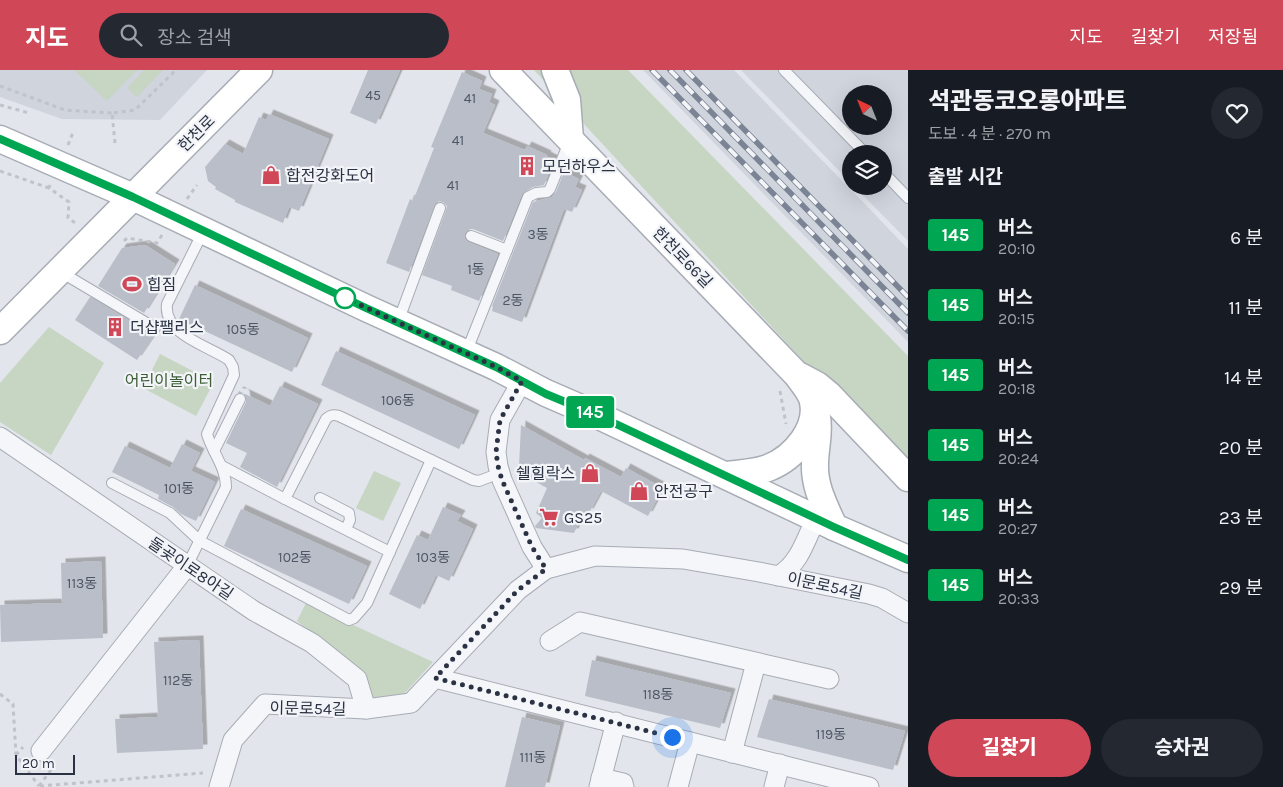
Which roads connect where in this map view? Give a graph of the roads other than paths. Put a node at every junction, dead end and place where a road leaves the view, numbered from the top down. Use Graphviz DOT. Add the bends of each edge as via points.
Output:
graph roads {
  1 [pos="259,70"];
  2 [pos="503,70"];
  3 [pos="555,70"];
  4 [pos="784,70"];
  5 [pos="0,139"];
  6 [pos="570,139"];
  7 [pos="857,145"];
  8 [pos="892,181"];
  9 [pos="133,197"];
  10 [pos="908,198"];
  11 [pos="440,208"];
  12 [pos="204,231"];
  13 [pos="471,236"];
  14 [pos="507,250"];
  15 [pos="59,271"];
  16 [pos="398,323"];
  17 [pos="154,328"];
  18 [pos="0,331"];
  19 [pos="466,354"];
  20 [pos="522,381"];
  21 [pos="788,383"];
  22 [pos="811,397"];
  23 [pos="240,399"];
  24 [pos="0,437"];
  25 [pos="214,451"];
  26 [pos="431,460"];
  27 [pos="222,466"];
  28 [pos="904,470"];
  29 [pos="500,473"];
  30 [pos="726,475"];
  31 [pos="112,483"];
  32 [pos="320,498"];
  33 [pos="285,499"];
  34 [pos="825,523"];
  35 [pos="346,529"];
  36 [pos="200,540"];
  37 [pos="390,552"];
  38 [pos="908,560"];
  39 [pos="187,566"];
  40 [pos="546,569"];
  41 [pos="778,576"];
  42 [pos="908,613"];
  43 [pos="550,640"];
  44 [pos="756,663"];
  45 [pos="435,678"];
  46 [pos="829,679"];
  47 [pos="366,709"];
  48 [pos="616,722"];
  49 [pos="690,742"];
  50 [pos="41,751"];
  51 [pos="732,752"];
  52 [pos="780,764"];
  53 [pos="220,779"];
  54 [pos="600,783"];
  55 [pos="624,787"];
  56 [pos="678,787"];
  57 [pos="774,787"];
  58 [pos="869,787"];
  1 -- 9 [label="main road, 한천로"];
  2 -- 6 [label="main road, 한천로66길"];
  3 -- 6 [label="main road" via="567,100"];
  4 -- 7 [label="lane"];
  5 -- 9 [label="main road"];
  6 -- 14 [label="lane" via="550,190 528,197"];
  6 -- 21 [label="main road, 한천로66길"];
  8 -- 10 [label="lane"];
  9 -- 12 [label="main road"];
  9 -- 15 [label="main road, 한천로"];
  11 -- 16 [label="lane"];
  12 -- 16 [label="main road"];
  12 -- 25 [label="lane" via="166,312 182,333 224,356 233,367 231,383 207,430"];
  13 -- 14 [label="lane"];
  14 -- 19 [label="lane"];
  15 -- 17 [label="lane"];
  15 -- 18 [label="main road, 한천로"];
  16 -- 19 [label="main road"];
  19 -- 20 [label="main road"];
  20 -- 29 [label="street" via="500,420 496,452"];
  20 -- 30 [label="main road"];
  21 -- 22 [label="main road, 한천로66길"];
  21 -- 28 [label="main road, 한천로66길" via="817,385"];
  22 -- 30 [label="main road" via="813,418 807,433 783,460 755,472"];
  22 -- 34 [label="main road, 한천로66길" via="819,425 815,476"];
  23 -- 25 [label="lane"];
  24 -- 39 [label="street, 돌곶이로8아길"];
  25 -- 27 [label="lane"];
  26 -- 29 [label="lane" via="473,480"];
  26 -- 33 [label="lane" via="332,415 326,419"];
  26 -- 37 [label="lane"];
  27 -- 33 [label="lane"];
  27 -- 36 [label="lane" via="226,486"];
  29 -- 40 [label="street" via="532,547"];
  30 -- 34 [label="main road"];
  31 -- 36 [label="lane" via="170,513"];
  32 -- 35 [label="lane" via="348,513 350,520"];
  33 -- 35 [label="lane"];
  34 -- 38 [label="main road"];
  34 -- 41 [label="street, 이문로54길" via="788,571"];
  35 -- 37 [label="lane"];
  36 -- 37 [label="lane" via="349,620 367,603"];
  36 -- 39 [label="lane"];
  39 -- 47 [label="street, 돌곶이로8아길" via="254,611 312,643 357,680"];
  39 -- 50 [label="street"];
  40 -- 41 [label="street" via="596,556 683,559"];
  40 -- 45 [label="street, 이문로54길" via="518,590"];
  41 -- 42 [label="street, 이문로54길" via="868,594"];
  43 -- 44 [label="street" via="580,622"];
  44 -- 46 [label="street"];
  44 -- 51 [label="street"];
  45 -- 47 [label="street, 이문로54길" via="411,704"];
  45 -- 48 [label="street"];
  47 -- 53 [label="street, 이문로54길" via="265,704 233,740"];
  48 -- 49 [label="street"];
  48 -- 54 [label="street"];
  49 -- 51 [label="street"];
  49 -- 56 [label="street"];
  51 -- 52 [label="street"];
  52 -- 57 [label="street"];
  52 -- 58 [label="street"];
  54 -- 55 [label="street" via="623,783"];
}
